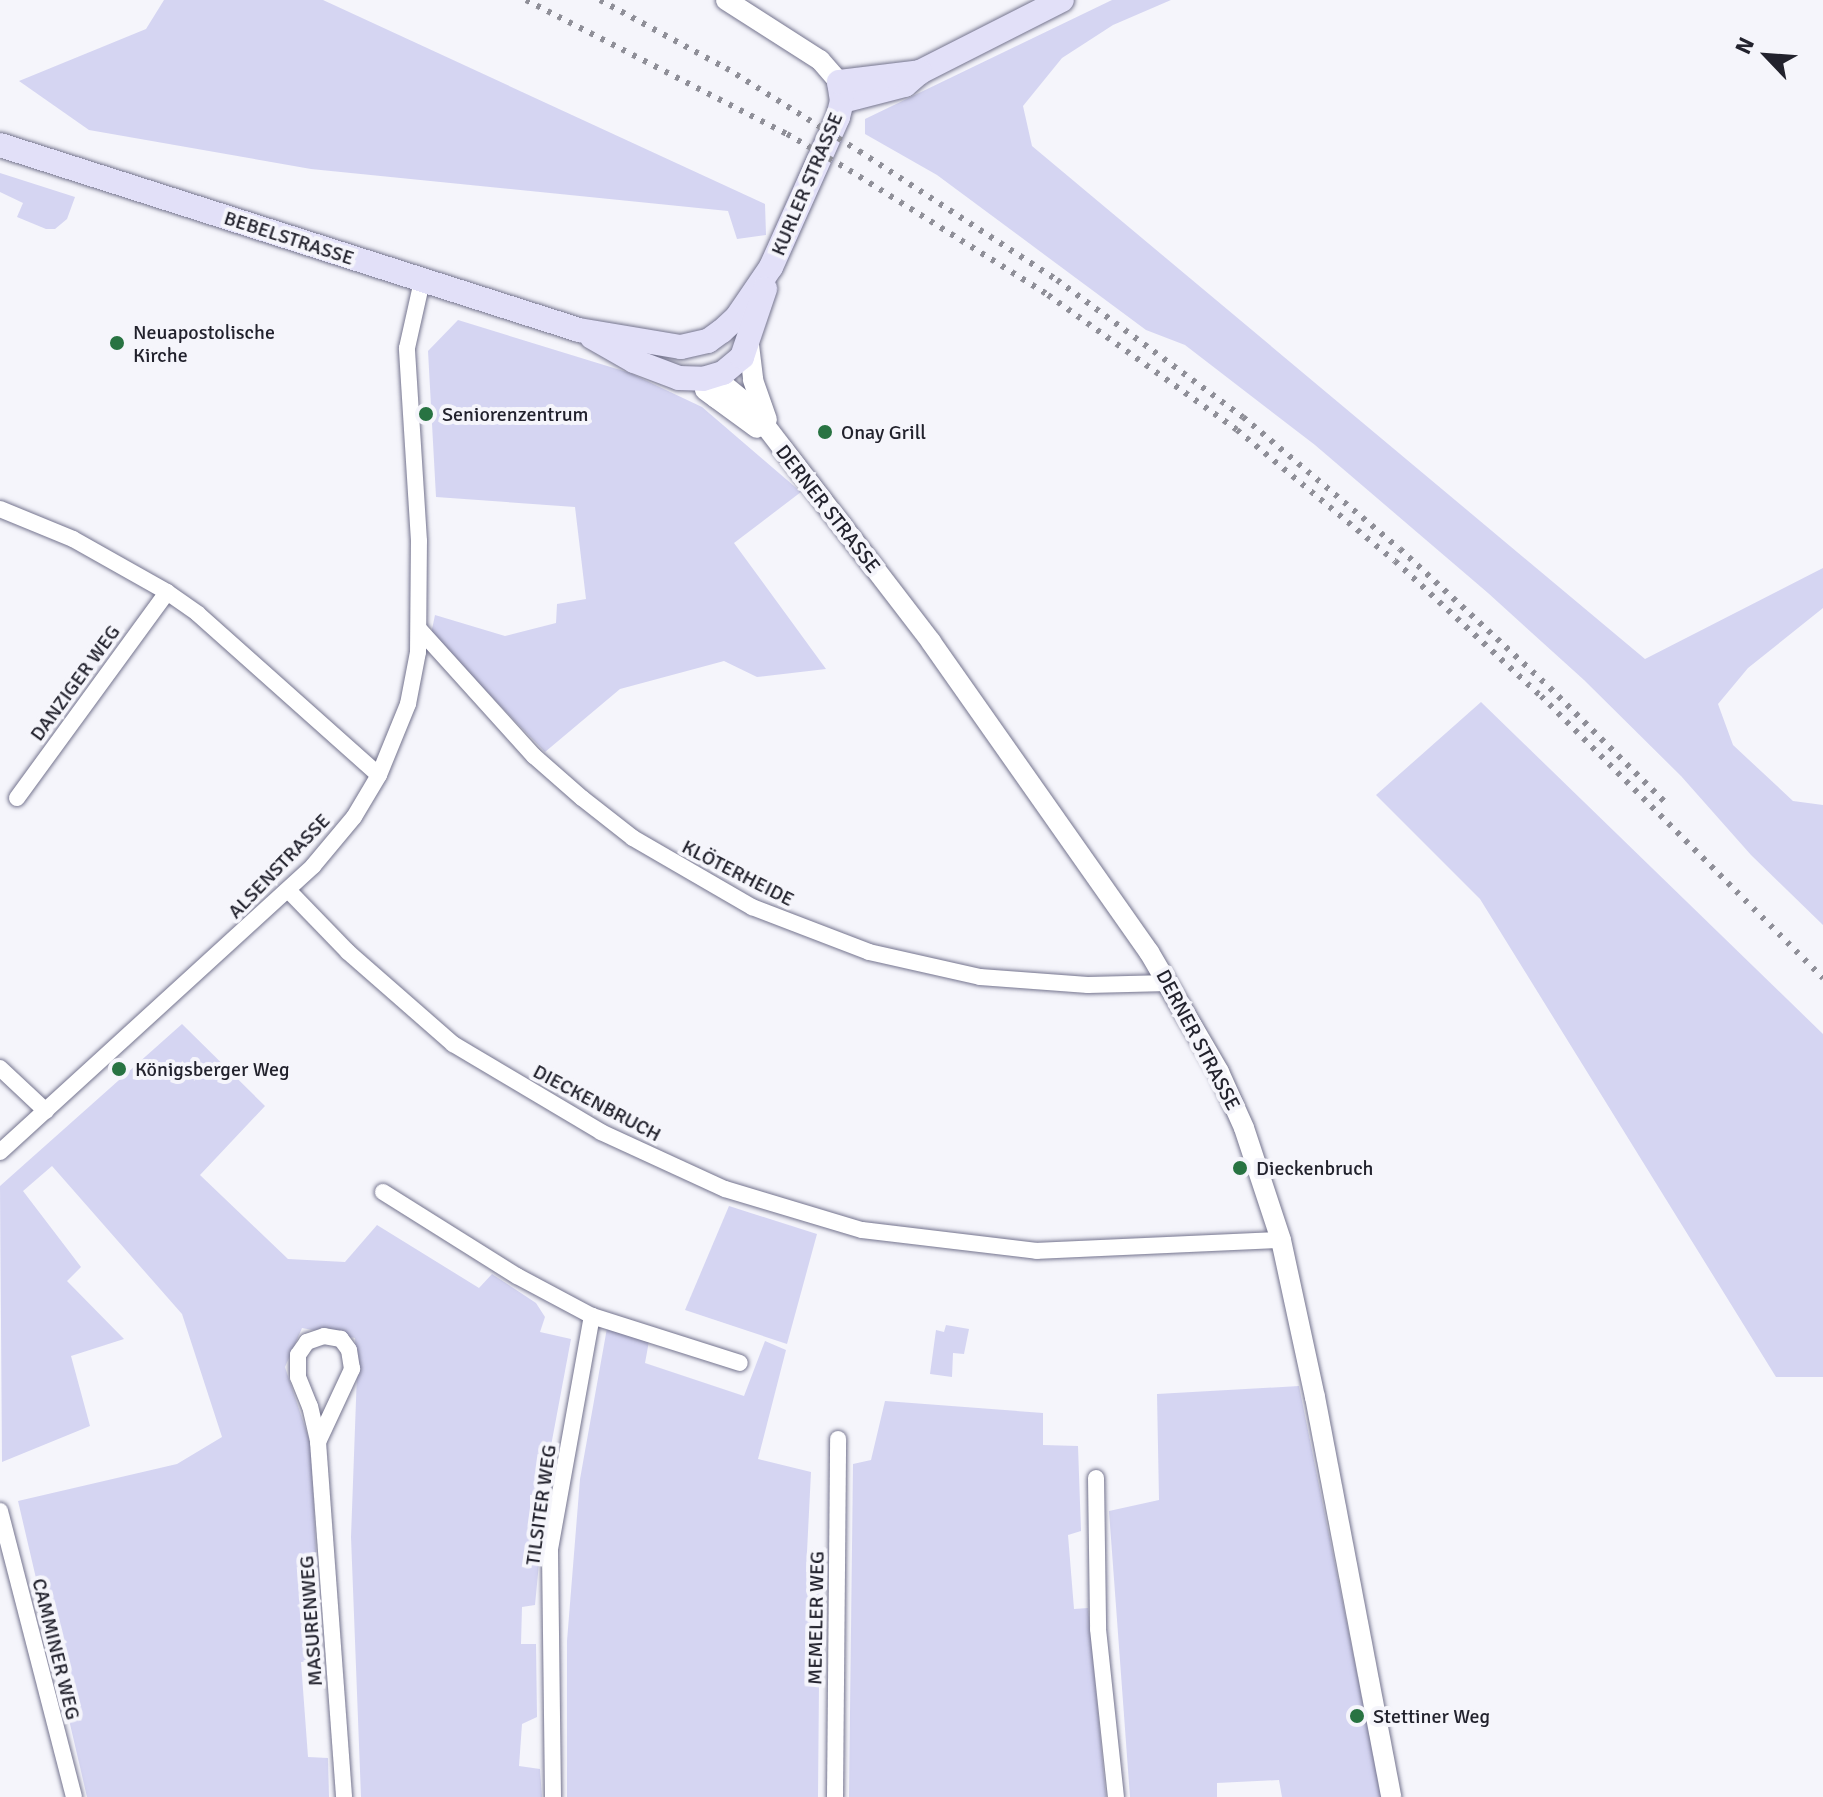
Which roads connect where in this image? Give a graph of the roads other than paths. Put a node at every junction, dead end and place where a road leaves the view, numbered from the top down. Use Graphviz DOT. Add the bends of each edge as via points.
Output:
graph roads {
  1 [pos="726,0"];
  2 [pos="1062,0"];
  3 [pos="840,91"];
  4 [pos="0,145"];
  5 [pos="771,267"];
  6 [pos="422,281"];
  7 [pos="737,317"];
  8 [pos="579,330"];
  9 [pos="666,345"];
  10 [pos="749,345"];
  11 [pos="707,385"];
  12 [pos="773,439"];
  13 [pos="0,509"];
  14 [pos="167,592"];
  15 [pos="420,630"];
  16 [pos="379,775"];
  17 [pos="17,798"];
  18 [pos="288,890"];
  19 [pos="1169,983"];
  20 [pos="0,1068"];
  21 [pos="46,1111"];
  22 [pos="0,1152"];
  23 [pos="383,1192"];
  24 [pos="1281,1240"];
  25 [pos="592,1316"];
  26 [pos="740,1363"];
  27 [pos="838,1439"];
  28 [pos="318,1442"];
  29 [pos="1096,1478"];
  30 [pos="0,1511"];
  31 [pos="74,1797"];
  32 [pos="344,1797"];
  33 [pos="553,1797"];
  34 [pos="835,1797"];
  35 [pos="1116,1797"];
  36 [pos="1391,1797"];
  1 -- 3 [label="street" via="820,60"];
  2 -- 3 [label="main road, KURLER STRASSE" via="920,72 905,85"];
  3 -- 5 [label="main road, KURLER STRASSE" via="823,155"];
  4 -- 6 [label="main road, BEBELSTRASSE"];
  5 -- 7 [label="main road, KURLER STRASSE"];
  5 -- 10 [label="main road, KURLER STRASSE"];
  6 -- 8 [label="main road, BEBELSTRASSE"];
  6 -- 15 [label="street, ALSENSTRASSE" via="407,348"];
  7 -- 9 [label="main road, KURLER STRASSE" via="708,341"];
  7 -- 11 [label="main road"];
  8 -- 9 [label="main road, BEBELSTRASSE"];
  8 -- 11 [label="main road, BEBELSTRASSE" via="634,361"];
  9 -- 11 [label="main road"];
  10 -- 11 [label="main road, KURLER STRASSE" via="734,366"];
  10 -- 12 [label="street, DERNER STRASSE" via="753,380"];
  11 -- 12 [label="street, DERNER STRASSE" via="751,407"];
  12 -- 19 [label="street, DERNER STRASSE" via="931,642"];
  13 -- 14 [label="street" via="73,539"];
  14 -- 16 [label="street"];
  14 -- 17 [label="street, DANZIGER WEG"];
  15 -- 16 [label="street, ALSENSTRASSE" via="408,704"];
  15 -- 19 [label="street, KLÖTERHEIDE" via="534,756 582,798 633,838 752,907 869,952 980,977 1088,985"];
  16 -- 18 [label="street, ALSENSTRASSE" via="338,837"];
  18 -- 21 [label="street, ALSENSTRASSE"];
  18 -- 24 [label="street, DIECKENBRUCH" via="348,952 453,1044 601,1132 725,1189 862,1230 1037,1251"];
  19 -- 24 [label="street, DERNER STRASSE" via="1244,1128"];
  20 -- 21 [label="street"];
  21 -- 22 [label="street, ALSENSTRASSE"];
  23 -- 25 [label="street"];
  24 -- 36 [label="street, DERNER STRASSE"];
  25 -- 26 [label="street"];
  25 -- 33 [label="street, TILSITER WEG" via="550,1549"];
  27 -- 34 [label="street, MEMELER WEG"];
  28 -- 28 [label="street, MASURENWEG" via="298,1377 298,1355 307,1342 324,1336 341,1339 352,1369"];
  28 -- 32 [label="street, MASURENWEG"];
  29 -- 35 [label="street" via="1098,1629"];
  30 -- 31 [label="street, CAMMINER WEG"];
}
